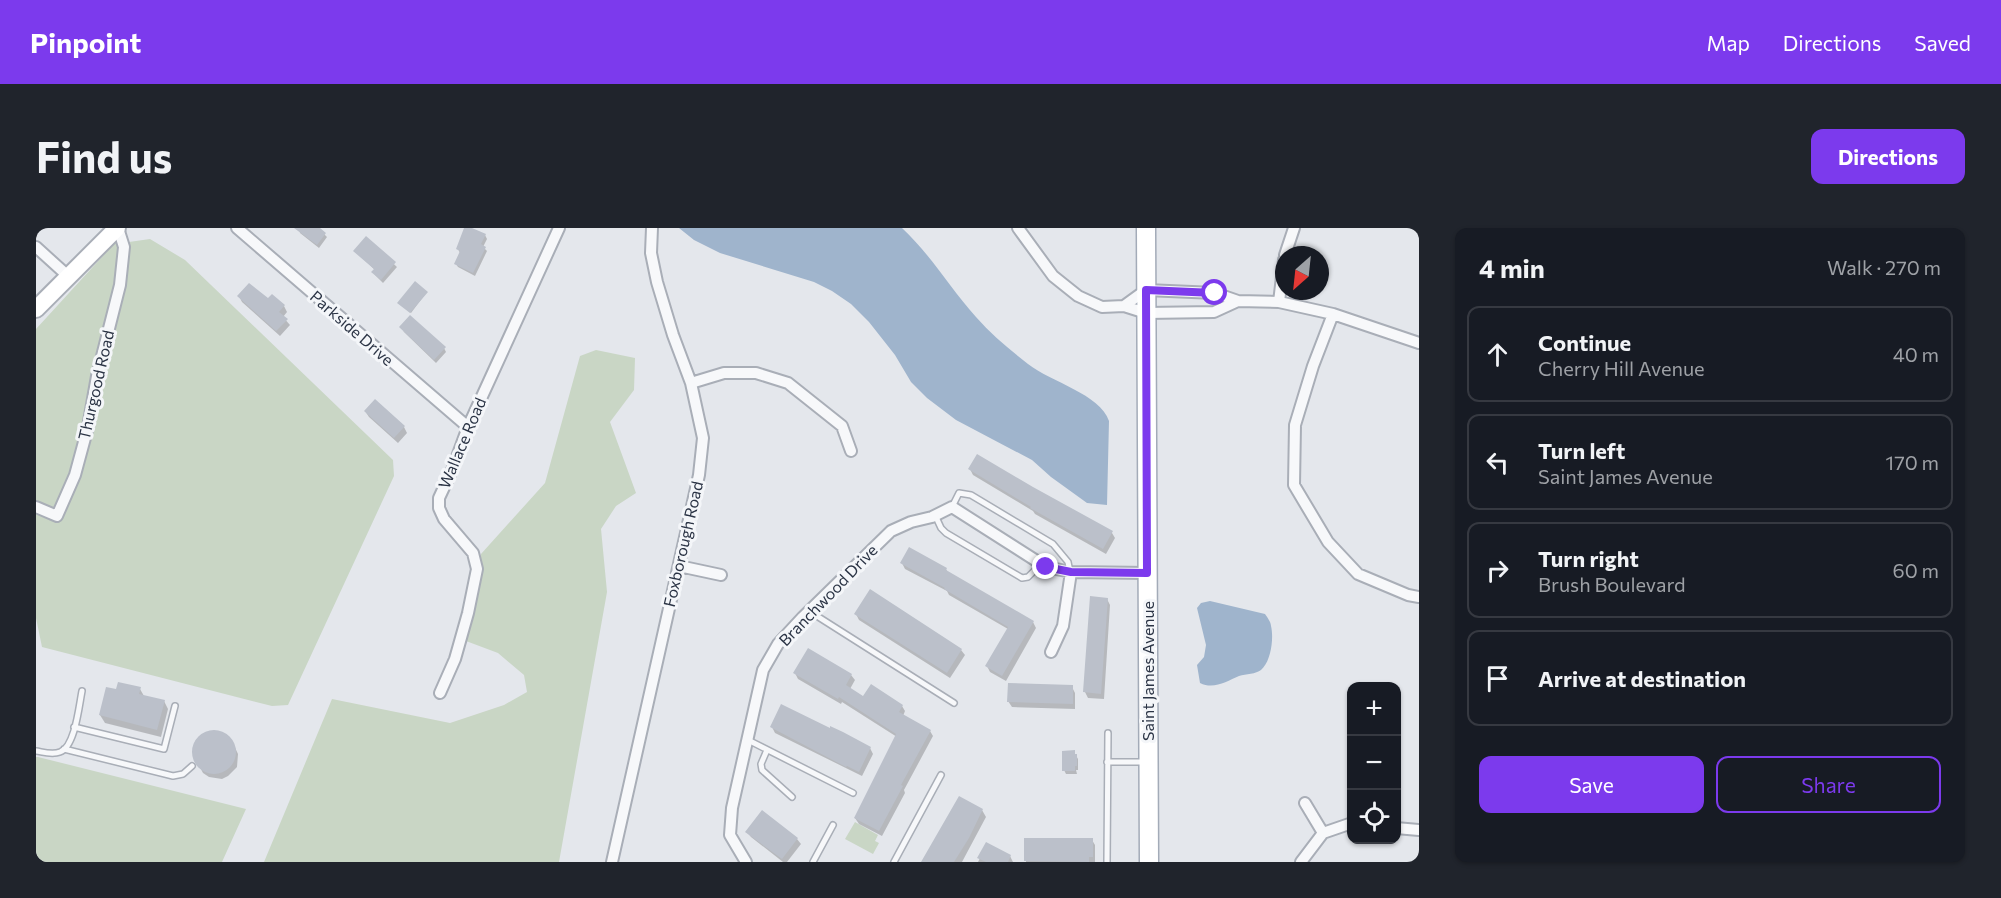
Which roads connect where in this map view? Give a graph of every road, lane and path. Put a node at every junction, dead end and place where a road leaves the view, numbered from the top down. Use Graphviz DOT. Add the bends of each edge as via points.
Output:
graph roads {
  1 [pos="117,228"];
  2 [pos="237,228"];
  3 [pos="559,228"];
  4 [pos="652,228"];
  5 [pos="1017,228"];
  6 [pos="1146,228"];
  7 [pos="1294,228"];
  8 [pos="1288,246"];
  9 [pos="36,247"];
  10 [pos="68,276"];
  11 [pos="1146,290"];
  12 [pos="1238,301"];
  13 [pos="1279,302"];
  14 [pos="1124,306"];
  15 [pos="36,309"];
  16 [pos="1146,313"];
  17 [pos="1333,314"];
  18 [pos="1419,343"];
  19 [pos="691,383"];
  20 [pos="468,427"];
  21 [pos="851,451"];
  22 [pos="36,507"];
  23 [pos="952,507"];
  24 [pos="935,515"];
  25 [pos="1041,564"];
  26 [pos="679,566"];
  27 [pos="1071,572"];
  28 [pos="1147,573"];
  29 [pos="721,575"];
  30 [pos="1419,597"];
  31 [pos="809,611"];
  32 [pos="1051,652"];
  33 [pos="82,691"];
  34 [pos="440,693"];
  35 [pos="954,704"];
  36 [pos="176,706"];
  37 [pos="74,728"];
  38 [pos="1108,733"];
  39 [pos="747,740"];
  40 [pos="64,749"];
  41 [pos="767,750"];
  42 [pos="36,751"];
  43 [pos="1107,762"];
  44 [pos="1148,762"];
  45 [pos="192,766"];
  46 [pos="941,775"];
  47 [pos="853,793"];
  48 [pos="792,797"];
  49 [pos="1305,803"];
  50 [pos="833,825"];
  51 [pos="1347,825"];
  52 [pos="1401,828"];
  53 [pos="1419,830"];
  54 [pos="1323,833"];
  55 [pos="612,862"];
  56 [pos="746,862"];
  57 [pos="813,862"];
  58 [pos="894,862"];
  59 [pos="1107,862"];
  60 [pos="1149,862"];
  61 [pos="1301,862"];
  1 -- 10 [label="street"];
  1 -- 22 [label="street, Thurgood Road" via="124,247 120,285 75,475 57,516"];
  2 -- 20 [label="street, Parkside Drive"];
  3 -- 20 [label="street, Wallace Road"];
  4 -- 19 [label="street, Foxborough Road" via="651,254 657,282"];
  5 -- 14 [label="street" via="1053,276 1078,296 1102,307"];
  6 -- 11 [label="main road, Saint James Avenue"];
  7 -- 8 [label="street"];
  9 -- 10 [label="street"];
  10 -- 15 [label="street"];
  11 -- 12 [label="street" via="1215,293"];
  11 -- 14 [label="street"];
  11 -- 16 [label="main road, Saint James Avenue"];
  12 -- 13 [label="street"];
  12 -- 16 [label="street" via="1214,312"];
  13 -- 17 [label="street"];
  14 -- 16 [label="street"];
  16 -- 28 [label="main road, Saint James Avenue"];
  17 -- 18 [label="street"];
  17 -- 30 [label="street" via="1295,425 1294,485 1328,542 1358,574"];
  19 -- 21 [label="street" via="724,373 756,372 788,382 842,426"];
  19 -- 26 [label="street, Foxborough Road" via="702,438 699,475"];
  20 -- 34 [label="street, Wallace Road" via="439,498 439,508 473,553 477,569 455,659"];
  23 -- 24 [label="street, Branchwood Drive"];
  23 -- 25 [label="street"];
  23 -- 27 [label="lane" via="959,493 971,495 1053,544"];
  24 -- 25 [label="lane" via="946,533 1022,578"];
  24 -- 31 [label="street, Branchwood Drive" via="891,531"];
  25 -- 27 [label="street"];
  26 -- 29 [label="street"];
  26 -- 55 [label="street, Foxborough Road"];
  27 -- 28 [label="street"];
  27 -- 32 [label="street" via="1063,626"];
  28 -- 44 [label="main road, Saint James Avenue"];
  31 -- 35 [label="lane"];
  31 -- 39 [label="street, Branchwood Drive" via="778,644 764,670"];
  33 -- 37 [label="lane"];
  36 -- 37 [label="lane" via="164,749"];
  37 -- 40 [label="lane"];
  38 -- 43 [label="lane"];
  39 -- 41 [label="lane"];
  39 -- 56 [label="street, Branchwood Drive" via="730,835"];
  40 -- 42 [label="lane"];
  40 -- 45 [label="lane" via="173,776"];
  41 -- 47 [label="lane"];
  41 -- 48 [label="lane" via="760,765 762,770"];
  43 -- 44 [label="lane"];
  43 -- 59 [label="lane"];
  44 -- 60 [label="main road, Saint James Avenue"];
  46 -- 58 [label="lane"];
  49 -- 54 [label="street"];
  50 -- 57 [label="lane"];
  51 -- 54 [label="street"];
  52 -- 53 [label="street"];
  54 -- 61 [label="street"];
}
